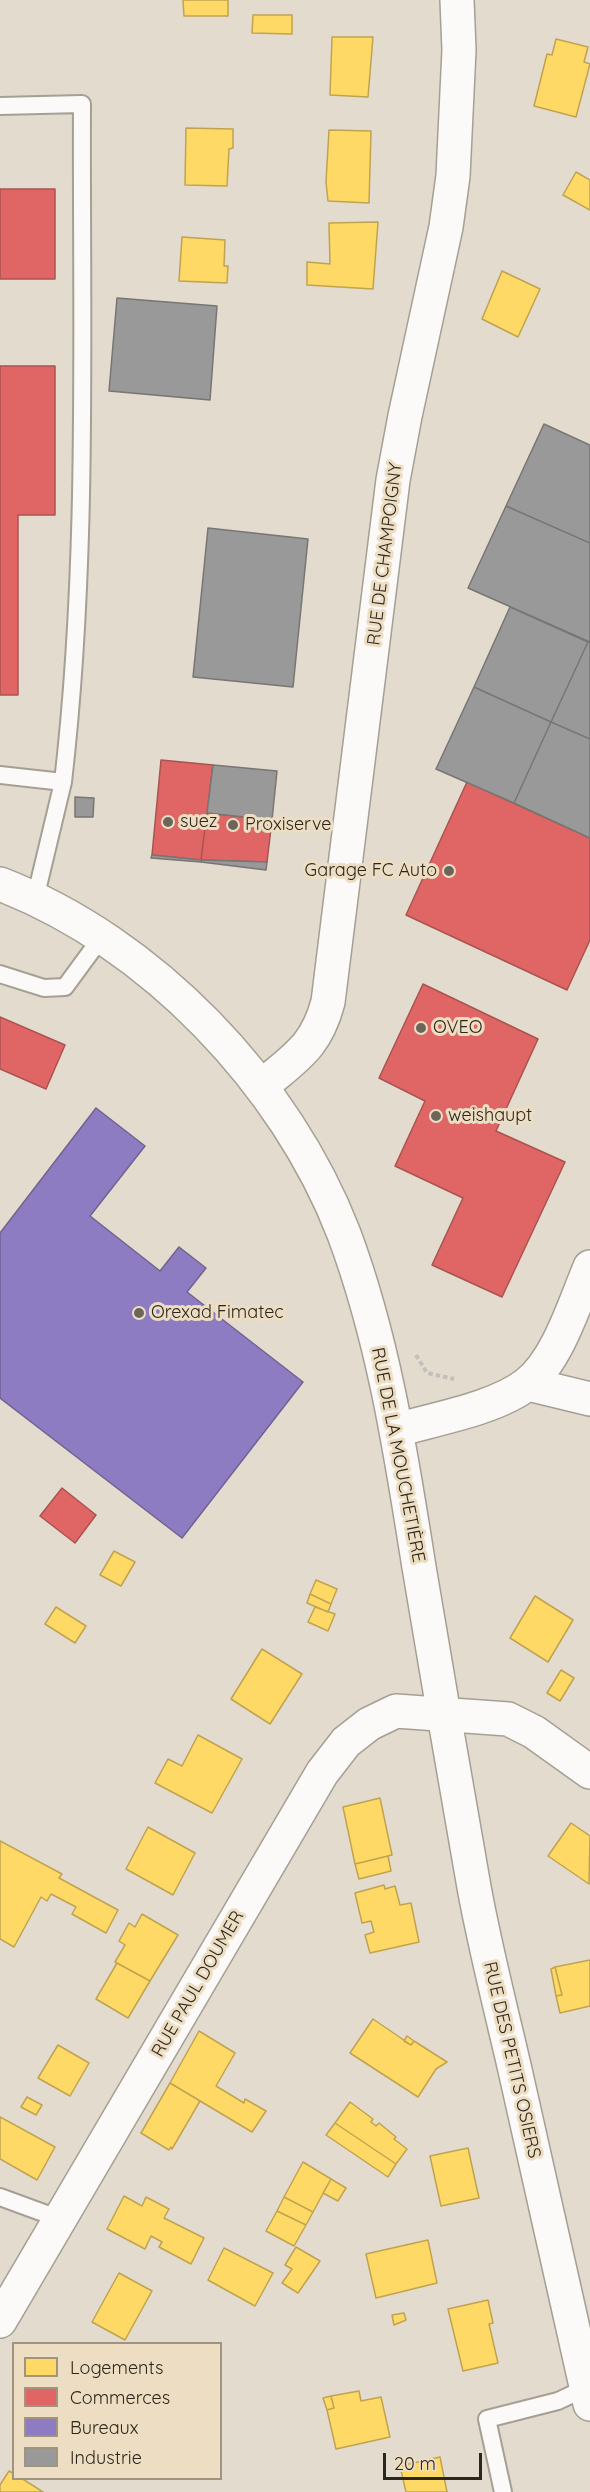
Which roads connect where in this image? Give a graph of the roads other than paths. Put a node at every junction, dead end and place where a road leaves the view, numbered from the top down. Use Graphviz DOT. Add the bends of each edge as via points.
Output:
graph roads {
  1 [pos="457,0"];
  2 [pos="0,106"];
  3 [pos="0,775"];
  4 [pos="63,782"];
  5 [pos="0,884"];
  6 [pos="35,900"];
  7 [pos="101,938"];
  8 [pos="0,974"];
  9 [pos="262,1086"];
  10 [pos="590,1267"];
  11 [pos="528,1384"];
  12 [pos="590,1399"];
  13 [pos="397,1430"];
  14 [pos="444,1715"];
  15 [pos="590,1772"];
  16 [pos="0,2197"];
  17 [pos="60,2219"];
  18 [pos="0,2321"];
  19 [pos="589,2392"];
  20 [pos="503,2492"];
  1 -- 9 [label="street, RUE DE CHAMPOIGNY" via="459,50 453,176 446,227 393,480 327,1002 322,1024 312,1042"];
  2 -- 4 [label="lane" via="82,104 81,511 70,724"];
  3 -- 4 [label="lane"];
  4 -- 6 [label="lane"];
  5 -- 6 [label="street, RUE DE LA MOUCHETIÈRE"];
  6 -- 7 [label="street, RUE DE LA MOUCHETIÈRE"];
  7 -- 8 [label="lane" via="65,987 44,988"];
  7 -- 9 [label="street, RUE DE LA MOUCHETIÈRE" via="181,998"];
  9 -- 13 [label="street, RUE DE LA MOUCHETIÈRE" via="332,1204 380,1348"];
  10 -- 11 [label="street" via="559,1339"];
  11 -- 12 [label="street"];
  11 -- 13 [label="street" via="501,1400"];
  13 -- 14 [label="street, RUE DE LA MOUCHETIÈRE"];
  14 -- 15 [label="street, RUE PAUL DOUMER" via="508,1719 534,1732"];
  14 -- 17 [label="street, RUE PAUL DOUMER" via="396,1711 369,1724 346,1742 322,1773"];
  14 -- 19 [label="street, RUE DES PETITS OSIERS" via="476,1899"];
  16 -- 17 [label="lane"];
  17 -- 18 [label="street, RUE PAUL DOUMER"];
  19 -- 20 [label="lane" via="487,2419"];
}
